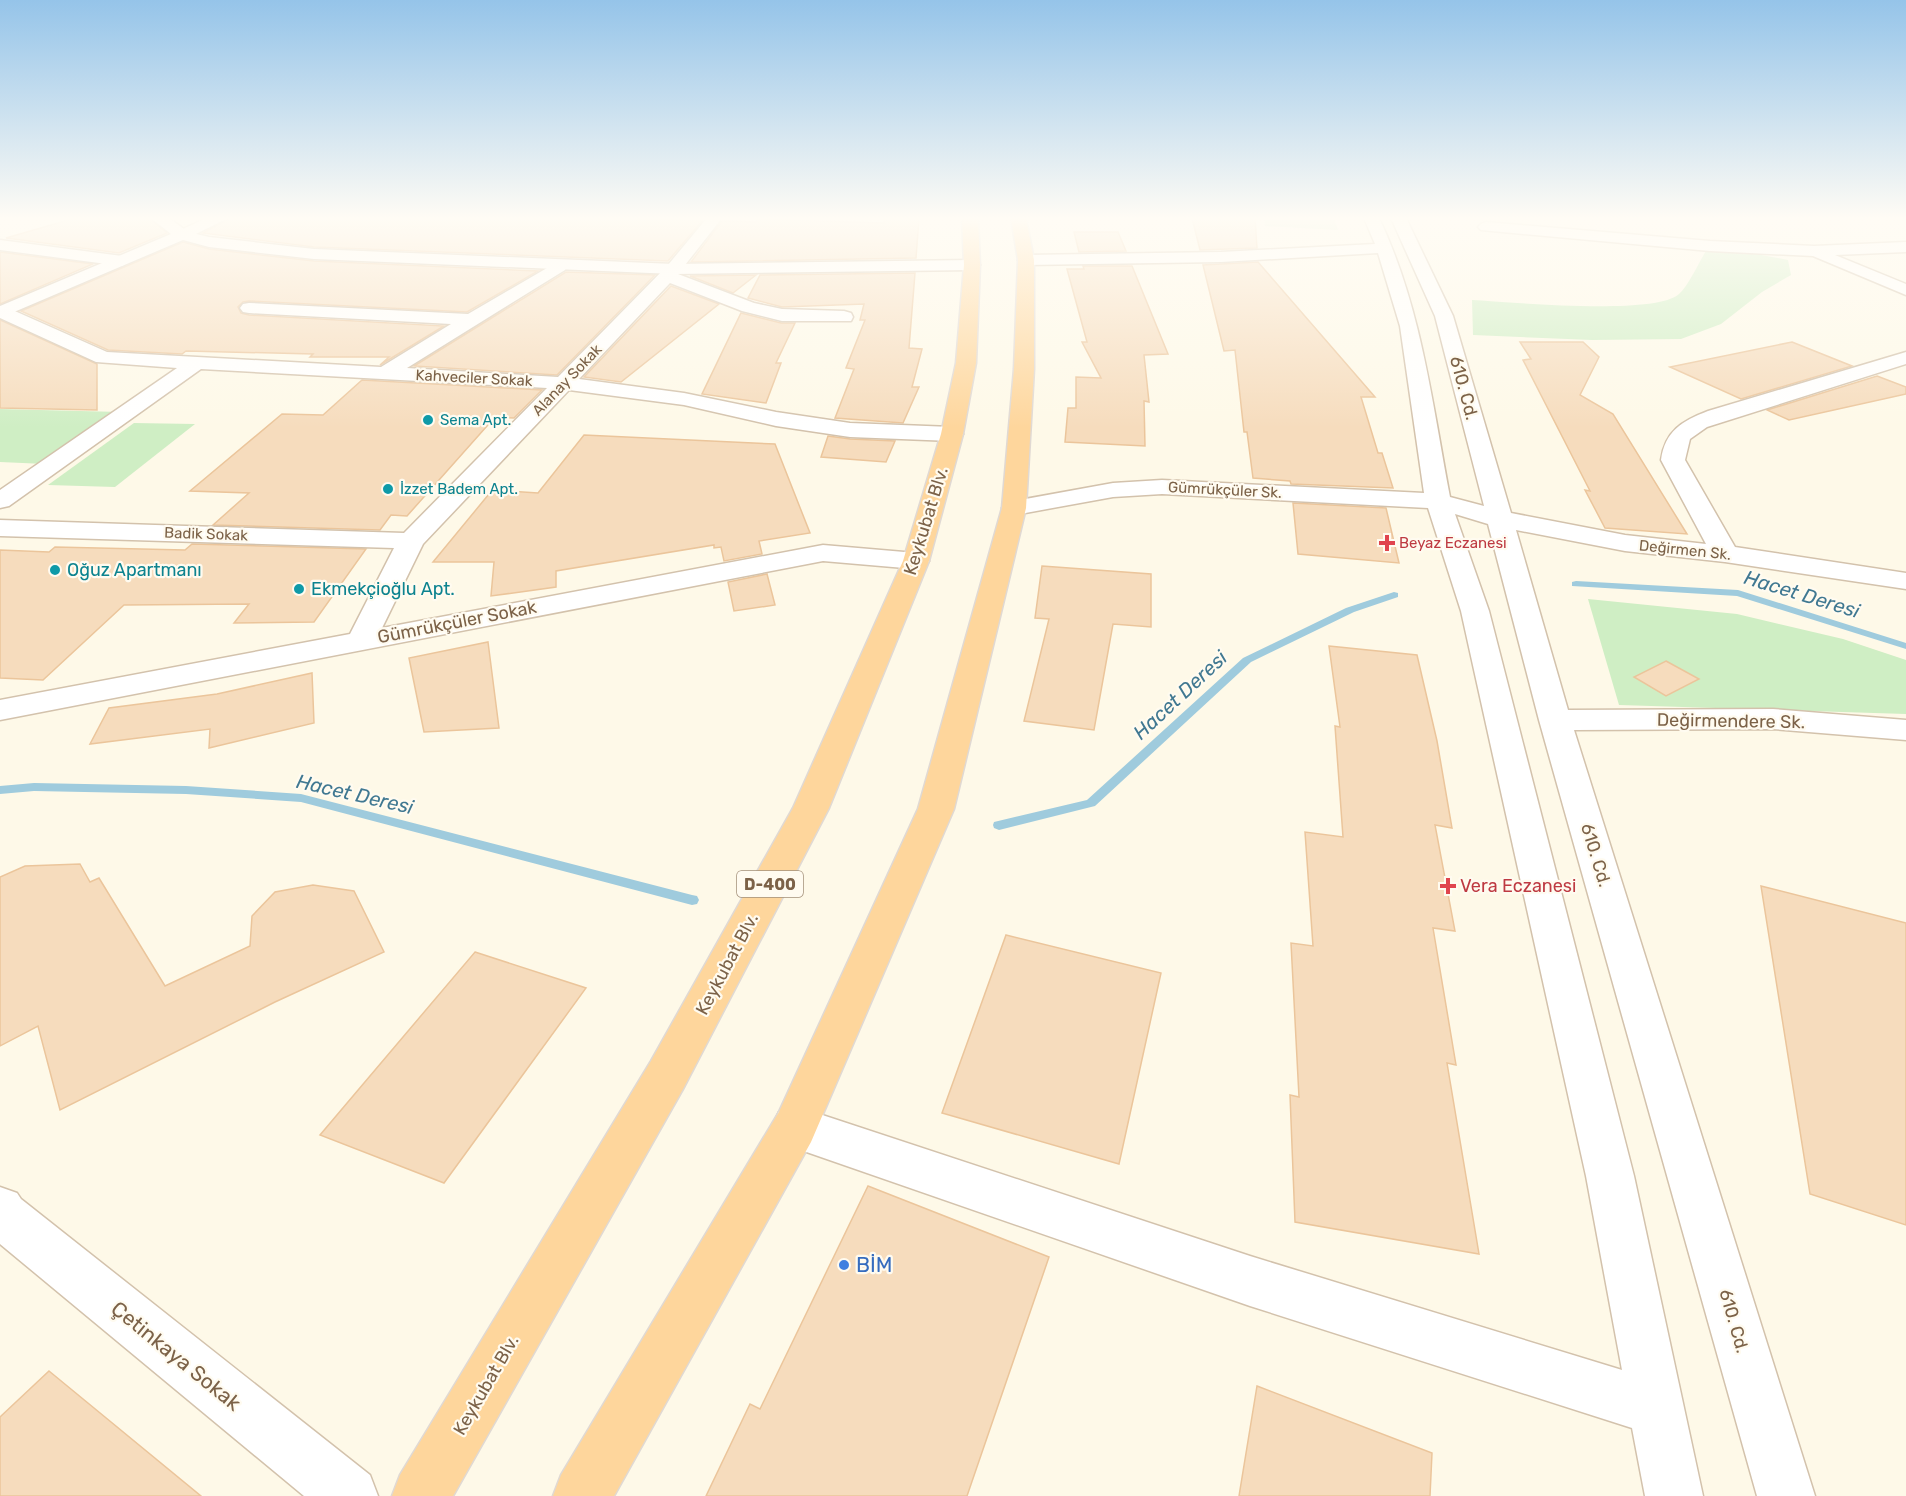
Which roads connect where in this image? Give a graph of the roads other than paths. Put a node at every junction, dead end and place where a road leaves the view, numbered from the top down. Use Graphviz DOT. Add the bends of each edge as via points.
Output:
graph roads {
  1 [pos="60,288"];
  2 [pos="524,288"];
  3 [pos="656,288"];
  4 [pos="705,288"];
  5 [pos="971,288"];
  6 [pos="1025,288"];
  7 [pos="1402,288"];
  8 [pos="1426,288"];
  9 [pos="1,306"];
  10 [pos="249,308"];
  11 [pos="844,317"];
  12 [pos="473,320"];
  13 [pos="1906,358"];
  14 [pos="197,363"];
  15 [pos="385,374"];
  16 [pos="563,383"];
  17 [pos="952,434"];
  18 [pos="0,501"];
  19 [pos="1438,501"];
  20 [pos="1014,508"];
  21 [pos="1500,519"];
  22 [pos="0,528"];
  23 [pos="411,541"];
  24 [pos="1725,554"];
  25 [pos="916,561"];
  26 [pos="1906,580"];
  27 [pos="362,640"];
  28 [pos="0,710"];
  29 [pos="1555,720"];
  30 [pos="1906,729"];
  31 [pos="795,1127"];
  32 [pos="1,1214"];
  33 [pos="1656,1408"];
  34 [pos="349,1496"];
  35 [pos="421,1496"];
  36 [pos="582,1496"];
  37 [pos="1674,1496"];
  38 [pos="1786,1496"];
  1 -- 9 [label="street"];
  2 -- 12 [label="street"];
  3 -- 16 [label="street, Alanay Sokak"];
  4 -- 11 [label="street" via="748,307 782,315"];
  5 -- 17 [label="highway, Keykubat Blv. / D-400" via="966,363"];
  6 -- 20 [label="highway"];
  7 -- 19 [label="street, 610. Cd."];
  8 -- 21 [label="street, 610. Cd." via="1444,316"];
  9 -- 14 [label="street, Kahveciler Sokak" via="103,358"];
  10 -- 12 [label="street"];
  12 -- 15 [label="street"];
  13 -- 24 [label="street" via="1716,416 1681,434 1673,445 1673,460"];
  14 -- 15 [label="street, Kahveciler Sokak"];
  14 -- 18 [label="street"];
  15 -- 16 [label="street, Kahveciler Sokak"];
  16 -- 17 [label="street, Kahveciler Sokak" via="684,399 850,430"];
  16 -- 23 [label="street, Alanay Sokak"];
  17 -- 25 [label="highway, Keykubat Blv. / D-400"];
  19 -- 20 [label="street, Gümrükçüler Sk." via="1162,487 1113,490"];
  19 -- 21 [label="street, Gümrükçüler Sk."];
  19 -- 33 [label="street, 610. Cd." via="1477,623 1610,1176"];
  20 -- 31 [label="highway" via="936,808"];
  21 -- 24 [label="street, Değirmen Sk." via="1625,543"];
  21 -- 29 [label="street, 610. Cd."];
  22 -- 23 [label="street, Badik Sokak"];
  23 -- 27 [label="street, Alanay Sokak"];
  24 -- 26 [label="street, Değirmen Sk."];
  25 -- 27 [label="street, Gümrükçüler Sokak" via="823,553"];
  25 -- 35 [label="highway, Keykubat Blv. / D-400" via="811,808 667,1075"];
  27 -- 28 [label="street, Gümrükçüler Sokak"];
  29 -- 30 [label="street, Değirmendere Sk." via="1773,719"];
  29 -- 38 [label="street, 610. Cd."];
  31 -- 33 [label="street" via="1250,1281"];
  31 -- 36 [label="highway"];
  32 -- 34 [label="street, Çetinkaya Sokak"];
  33 -- 37 [label="street, 610. Cd."];
}
